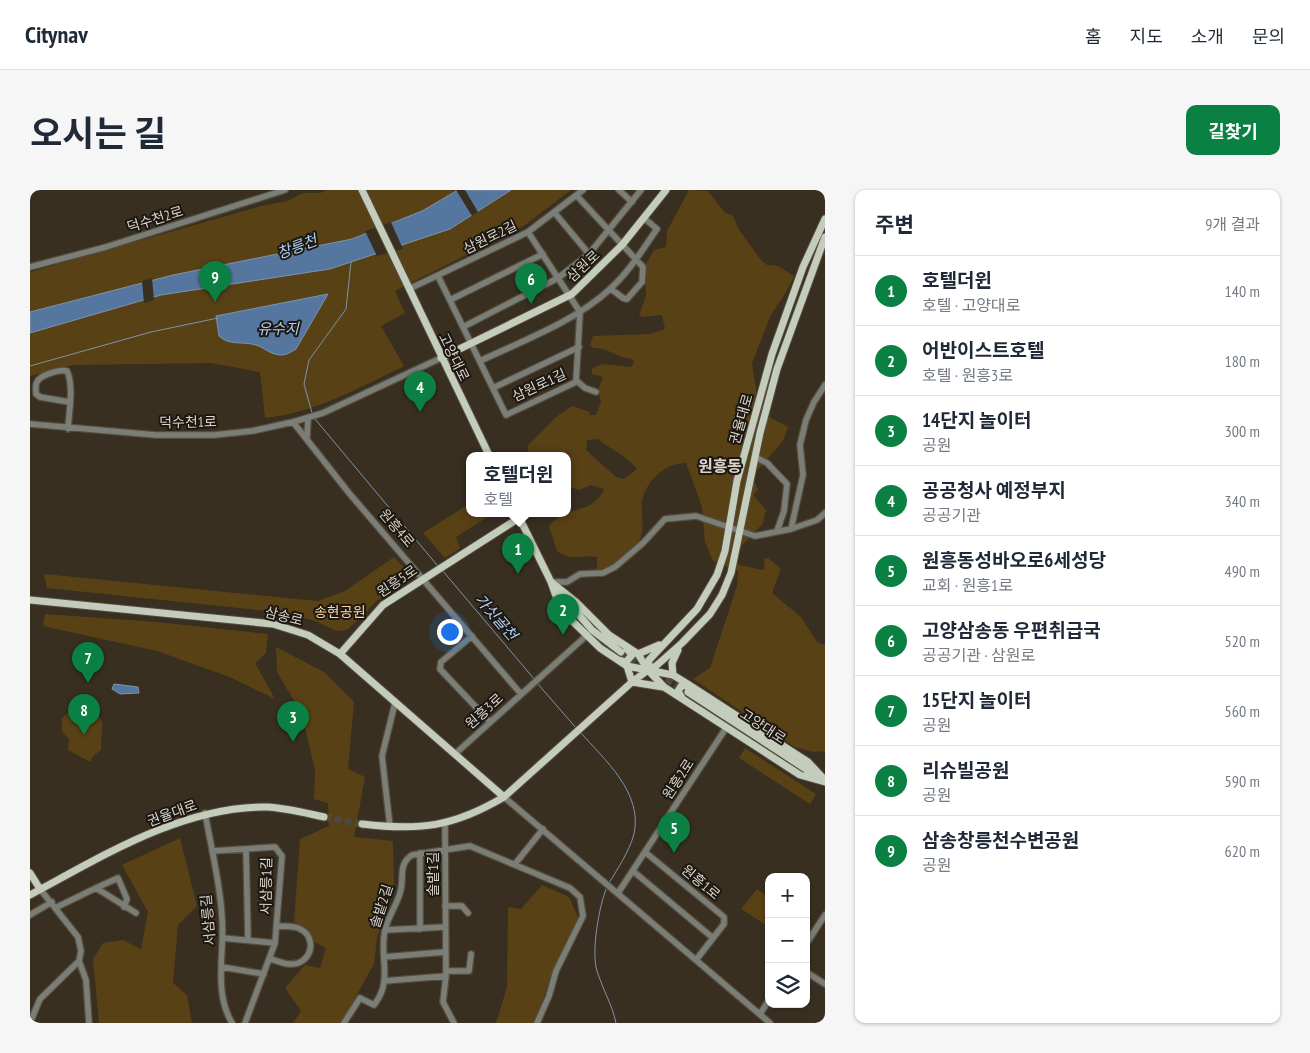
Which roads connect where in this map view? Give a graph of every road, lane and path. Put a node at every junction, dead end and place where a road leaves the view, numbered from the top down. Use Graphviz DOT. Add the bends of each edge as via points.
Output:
graph roads {
  1 [pos="285,190"];
  2 [pos="362,190"];
  3 [pos="583,190"];
  4 [pos="619,190"];
  5 [pos="641,190"];
  6 [pos="666,190"];
  7 [pos="577,196"];
  8 [pos="632,202"];
  9 [pos="554,212"];
  10 [pos="644,218"];
  11 [pos="825,219"];
  12 [pos="608,229"];
  13 [pos="528,232"];
  14 [pos="825,237"];
  15 [pos="622,245"];
  16 [pos="543,254"];
  17 [pos="589,254"];
  18 [pos="637,258"];
  19 [pos="30,267"];
  20 [pos="438,276"];
  21 [pos="558,278"];
  22 [pos="610,289"];
  23 [pos="410,290"];
  24 [pos="569,295"];
  25 [pos="450,300"];
  26 [pos="580,312"];
  27 [pos="463,327"];
  28 [pos="471,344"];
  29 [pos="579,347"];
  30 [pos="441,358"];
  31 [pos="480,361"];
  32 [pos="577,381"];
  33 [pos="825,385"];
  34 [pos="493,388"];
  35 [pos="596,392"];
  36 [pos="69,402"];
  37 [pos="307,420"];
  38 [pos="293,422"];
  39 [pos="30,424"];
  40 [pos="68,429"];
  41 [pos="307,440"];
  42 [pos="488,452"];
  43 [pos="755,457"];
  44 [pos="825,513"];
  45 [pos="515,517"];
  46 [pos="519,517"];
  47 [pos="817,520"];
  48 [pos="825,523"];
  49 [pos="729,528"];
  50 [pos="791,529"];
  51 [pos="778,531"];
  52 [pos="741,532"];
  53 [pos="427,576"];
  54 [pos="551,582"];
  55 [pos="30,600"];
  56 [pos="674,635"];
  57 [pos="472,636"];
  58 [pos="586,636"];
  59 [pos="682,643"];
  60 [pos="622,649"];
  61 [pos="340,654"];
  62 [pos="638,654"];
  63 [pos="616,659"];
  64 [pos="627,666"];
  65 [pos="648,670"];
  66 [pos="673,675"];
  67 [pos="632,682"];
  68 [pos="664,687"];
  69 [pos="691,690"];
  70 [pos="521,694"];
  71 [pos="684,701"];
  72 [pos="395,703"];
  73 [pos="490,722"];
  74 [pos="726,728"];
  75 [pos="455,754"];
  76 [pos="825,781"];
  77 [pos="504,797"];
  78 [pos="205,814"];
  79 [pos="324,817"];
  80 [pos="445,822"];
  81 [pos="362,824"];
  82 [pos="390,827"];
  83 [pos="542,829"];
  84 [pos="246,848"];
  85 [pos="445,848"];
  86 [pos="212,851"];
  87 [pos="645,852"];
  88 [pos="420,853"];
  89 [pos="515,864"];
  90 [pos="633,871"];
  91 [pos="30,873"];
  92 [pos="96,888"];
  93 [pos="40,889"];
  94 [pos="618,894"];
  95 [pos="30,895"];
  96 [pos="52,902"];
  97 [pos="445,906"];
  98 [pos="124,907"];
  99 [pos="55,908"];
  100 [pos="136,913"];
  101 [pos="468,913"];
  102 [pos="30,915"];
  103 [pos="825,915"];
  104 [pos="278,926"];
  105 [pos="445,927"];
  106 [pos="420,929"];
  107 [pos="385,930"];
  108 [pos="223,938"];
  109 [pos="713,938"];
  110 [pos="810,938"];
  111 [pos="248,940"];
  112 [pos="275,943"];
  113 [pos="446,952"];
  114 [pos="471,954"];
  115 [pos="384,957"];
  116 [pos="270,959"];
  117 [pos="696,960"];
  118 [pos="79,962"];
  119 [pos="222,967"];
  120 [pos="264,974"];
  121 [pos="446,974"];
  122 [pos="810,975"];
  123 [pos="384,981"];
  124 [pos="825,984"];
  125 [pos="765,1006"];
  126 [pos="760,1014"];
  127 [pos="30,1023"];
  128 [pos="89,1023"];
  129 [pos="232,1023"];
  130 [pos="245,1023"];
  131 [pos="344,1023"];
  132 [pos="454,1023"];
  133 [pos="537,1023"];
  134 [pos="770,1023"];
  1 -- 19 [label="street, 덕수천2로" via="106,247"];
  2 -- 23 [label="main road, 고양대로"];
  3 -- 7 [label="street"];
  4 -- 8 [label="street"];
  5 -- 8 [label="street"];
  6 -- 10 [label="main road, 삼원로"];
  7 -- 9 [label="street"];
  7 -- 12 [label="street"];
  8 -- 12 [label="street"];
  9 -- 13 [label="street"];
  9 -- 17 [label="street"];
  10 -- 15 [label="main road, 삼원로"];
  10 -- 18 [label="street" via="657,229"];
  11 -- 49 [label="main road, 권율대로" via="803,267 772,354 737,481"];
  12 -- 15 [label="street"];
  12 -- 17 [label="street"];
  13 -- 16 [label="street, 삼원로2길"];
  13 -- 20 [label="street, 삼원로2길"];
  14 -- 43 [label="main road, 권율대로" via="776,369"];
  15 -- 18 [label="street"];
  15 -- 24 [label="main road, 삼원로"];
  16 -- 21 [label="street, 삼원로2길"];
  16 -- 25 [label="street"];
  17 -- 21 [label="street"];
  18 -- 22 [label="street"];
  18 -- 22 [label="street" via="643,267 642,282 628,299"];
  20 -- 23 [label="street, 삼원로2길"];
  20 -- 25 [label="street"];
  21 -- 24 [label="street, 삼원로2길"];
  21 -- 27 [label="street"];
  22 -- 26 [label="street"];
  23 -- 30 [label="main road, 고양대로"];
  24 -- 26 [label="street"];
  24 -- 28 [label="main road, 삼원로"];
  25 -- 27 [label="street"];
  26 -- 29 [label="street, 삼원로1길"];
  26 -- 31 [label="street"];
  27 -- 28 [label="street"];
  28 -- 30 [label="main road, 삼원로"];
  28 -- 31 [label="street, 삼원로1길"];
  29 -- 32 [label="street, 삼원로1길"];
  29 -- 34 [label="street, 삼원로1길"];
  30 -- 37 [label="street, 덕수천1로"];
  30 -- 42 [label="main road, 고양대로"];
  31 -- 34 [label="street, 삼원로1길"];
  32 -- 34 [label="street, 삼원로1길" via="506,414"];
  32 -- 35 [label="street"];
  33 -- 50 [label="street" via="806,420 800,445 803,475"];
  36 -- 36 [label="street" via="67,371 62,370 36,383 36,394 40,397"];
  36 -- 40 [label="street"];
  37 -- 38 [label="street, 덕수천1로"];
  37 -- 41 [label="street"];
  38 -- 40 [label="street, 덕수천1로" via="214,435"];
  38 -- 41 [label="street, 원흥4로"];
  39 -- 40 [label="street, 덕수천1로"];
  41 -- 53 [label="street, 원흥4로"];
  43 -- 51 [label="street" via="767,463 787,484"];
  43 -- 52 [label="main road, 권율대로"];
  44 -- 47 [label="street"];
  45 -- 53 [label="main road, 원흥5로"];
  46 -- 54 [label="main road"];
  47 -- 48 [label="street"];
  47 -- 50 [label="street"];
  49 -- 52 [label="street"];
  49 -- 54 [label="street" via="696,516 665,519 615,567 602,573 580,574 567,582"];
  49 -- 56 [label="main road, 권율대로" via="722,559 707,594"];
  50 -- 51 [label="street"];
  51 -- 52 [label="street" via="756,536"];
  52 -- 59 [label="main road, 권율대로" via="722,595 710,614"];
  53 -- 57 [label="street, 원흥4로"];
  53 -- 61 [label="main road, 원흥5로" via="383,605"];
  54 -- 58 [label="main road" via="561,610"];
  54 -- 60 [label="main road" via="580,617"];
  55 -- 61 [label="main road, 삼송로" via="272,624 308,635"];
  56 -- 62 [label="main road"];
  56 -- 65 [label="main road, 권율대로" via="649,660"];
  57 -- 70 [label="street, 원흥4로"];
  57 -- 73 [label="street" via="441,662 440,669"];
  58 -- 63 [label="main road"];
  58 -- 70 [label="street, 원흥3로"];
  59 -- 65 [label="main road, 권율대로"];
  59 -- 66 [label="main road" via="672,663"];
  60 -- 62 [label="main road"];
  60 -- 63 [label="main road" via="632,655 626,662"];
  61 -- 72 [label="main road, 삼송로"];
  62 -- 65 [label="main road"];
  63 -- 64 [label="main road"];
  64 -- 65 [label="main road, 고양대로"];
  64 -- 67 [label="main road"];
  65 -- 66 [label="main road, 고양대로"];
  65 -- 67 [label="main road, 권율대로"];
  65 -- 68 [label="main road"];
  66 -- 69 [label="main road, 고양대로"];
  67 -- 68 [label="main road"];
  67 -- 77 [label="main road, 권율대로"];
  68 -- 71 [label="main road"];
  69 -- 71 [label="main road" via="682,685 678,691"];
  69 -- 76 [label="main road, 고양대로"];
  70 -- 73 [label="street, 원흥3로"];
  71 -- 74 [label="main road"];
  72 -- 75 [label="main road, 삼송로"];
  72 -- 82 [label="street" via="382,756"];
  73 -- 75 [label="street, 원흥3로"];
  74 -- 76 [label="main road" via="800,775"];
  74 -- 87 [label="street, 원흥2로"];
  75 -- 77 [label="main road, 삼송로"];
  77 -- 80 [label="main road" via="481,811"];
  77 -- 83 [label="street"];
  78 -- 79 [label="main road, 권율대로" via="269,807"];
  78 -- 86 [label="street, 서삼릉길"];
  78 -- 93 [label="main road, 권율대로" via="158,830"];
  80 -- 82 [label="main road" via="421,828"];
  80 -- 85 [label="street, 솔밭1길"];
  81 -- 82 [label="main road"];
  83 -- 89 [label="street"];
  83 -- 94 [label="street"];
  84 -- 86 [label="street, 서삼릉1길"];
  84 -- 104 [label="street, 서삼릉1길" via="275,847 280,851"];
  84 -- 111 [label="street, 서삼릉1길"];
  85 -- 88 [label="street, 솔밭2길"];
  85 -- 89 [label="street, 솔밭2길" via="470,846"];
  85 -- 97 [label="street, 솔밭1길"];
  86 -- 108 [label="street, 서삼릉길"];
  87 -- 90 [label="street, 원흥2로"];
  87 -- 109 [label="street, 원흥1로" via="724,918 724,924"];
  88 -- 106 [label="street"];
  88 -- 107 [label="street, 솔밭2길" via="405,860 400,893"];
  89 -- 133 [label="street, 솔밭2길" via="570,888 580,897 583,916 556,971"];
  90 -- 94 [label="street, 원흥2로"];
  90 -- 109 [label="street"];
  91 -- 93 [label="main road"];
  92 -- 98 [label="street"];
  92 -- 98 [label="street" via="118,878 127,899"];
  92 -- 99 [label="street"];
  93 -- 95 [label="main road, 권율대로"];
  93 -- 96 [label="street"];
  94 -- 117 [label="street"];
  96 -- 99 [label="street"];
  96 -- 102 [label="street"];
  97 -- 101 [label="street" via="462,906"];
  97 -- 105 [label="street, 솔밭1길"];
  98 -- 100 [label="street"];
  99 -- 118 [label="street" via="78,937"];
  103 -- 110 [label="street"];
  104 -- 112 [label="street, 서삼릉1길"];
  104 -- 116 [label="street, 서삼릉1길" via="296,927 306,933 312,948 308,956 290,965"];
  105 -- 106 [label="street"];
  105 -- 113 [label="street, 솔밭1길"];
  106 -- 107 [label="street"];
  107 -- 115 [label="street, 솔밭2길"];
  108 -- 111 [label="street"];
  108 -- 119 [label="street, 서삼릉길"];
  109 -- 117 [label="street, 원흥1로"];
  111 -- 112 [label="street"];
  112 -- 116 [label="street, 서삼릉1길"];
  113 -- 115 [label="street"];
  113 -- 121 [label="street, 솔밭1길"];
  114 -- 121 [label="street" via="468,971"];
  115 -- 123 [label="street, 솔밭2길"];
  116 -- 120 [label="street, 서삼릉1길"];
  117 -- 126 [label="street"];
  118 -- 127 [label="street" via="40,999"];
  118 -- 128 [label="street" via="86,980"];
  119 -- 120 [label="street"];
  119 -- 129 [label="street, 서삼릉길" via="221,991 225,1012"];
  120 -- 130 [label="street, 서삼릉1길"];
  121 -- 123 [label="street"];
  121 -- 132 [label="street, 솔밭1길" via="443,1002"];
  122 -- 124 [label="street"];
  123 -- 131 [label="street, 솔밭2길" via="383,994 374,1005 360,998"];
  125 -- 126 [label="street"];
  126 -- 134 [label="street"];
}
